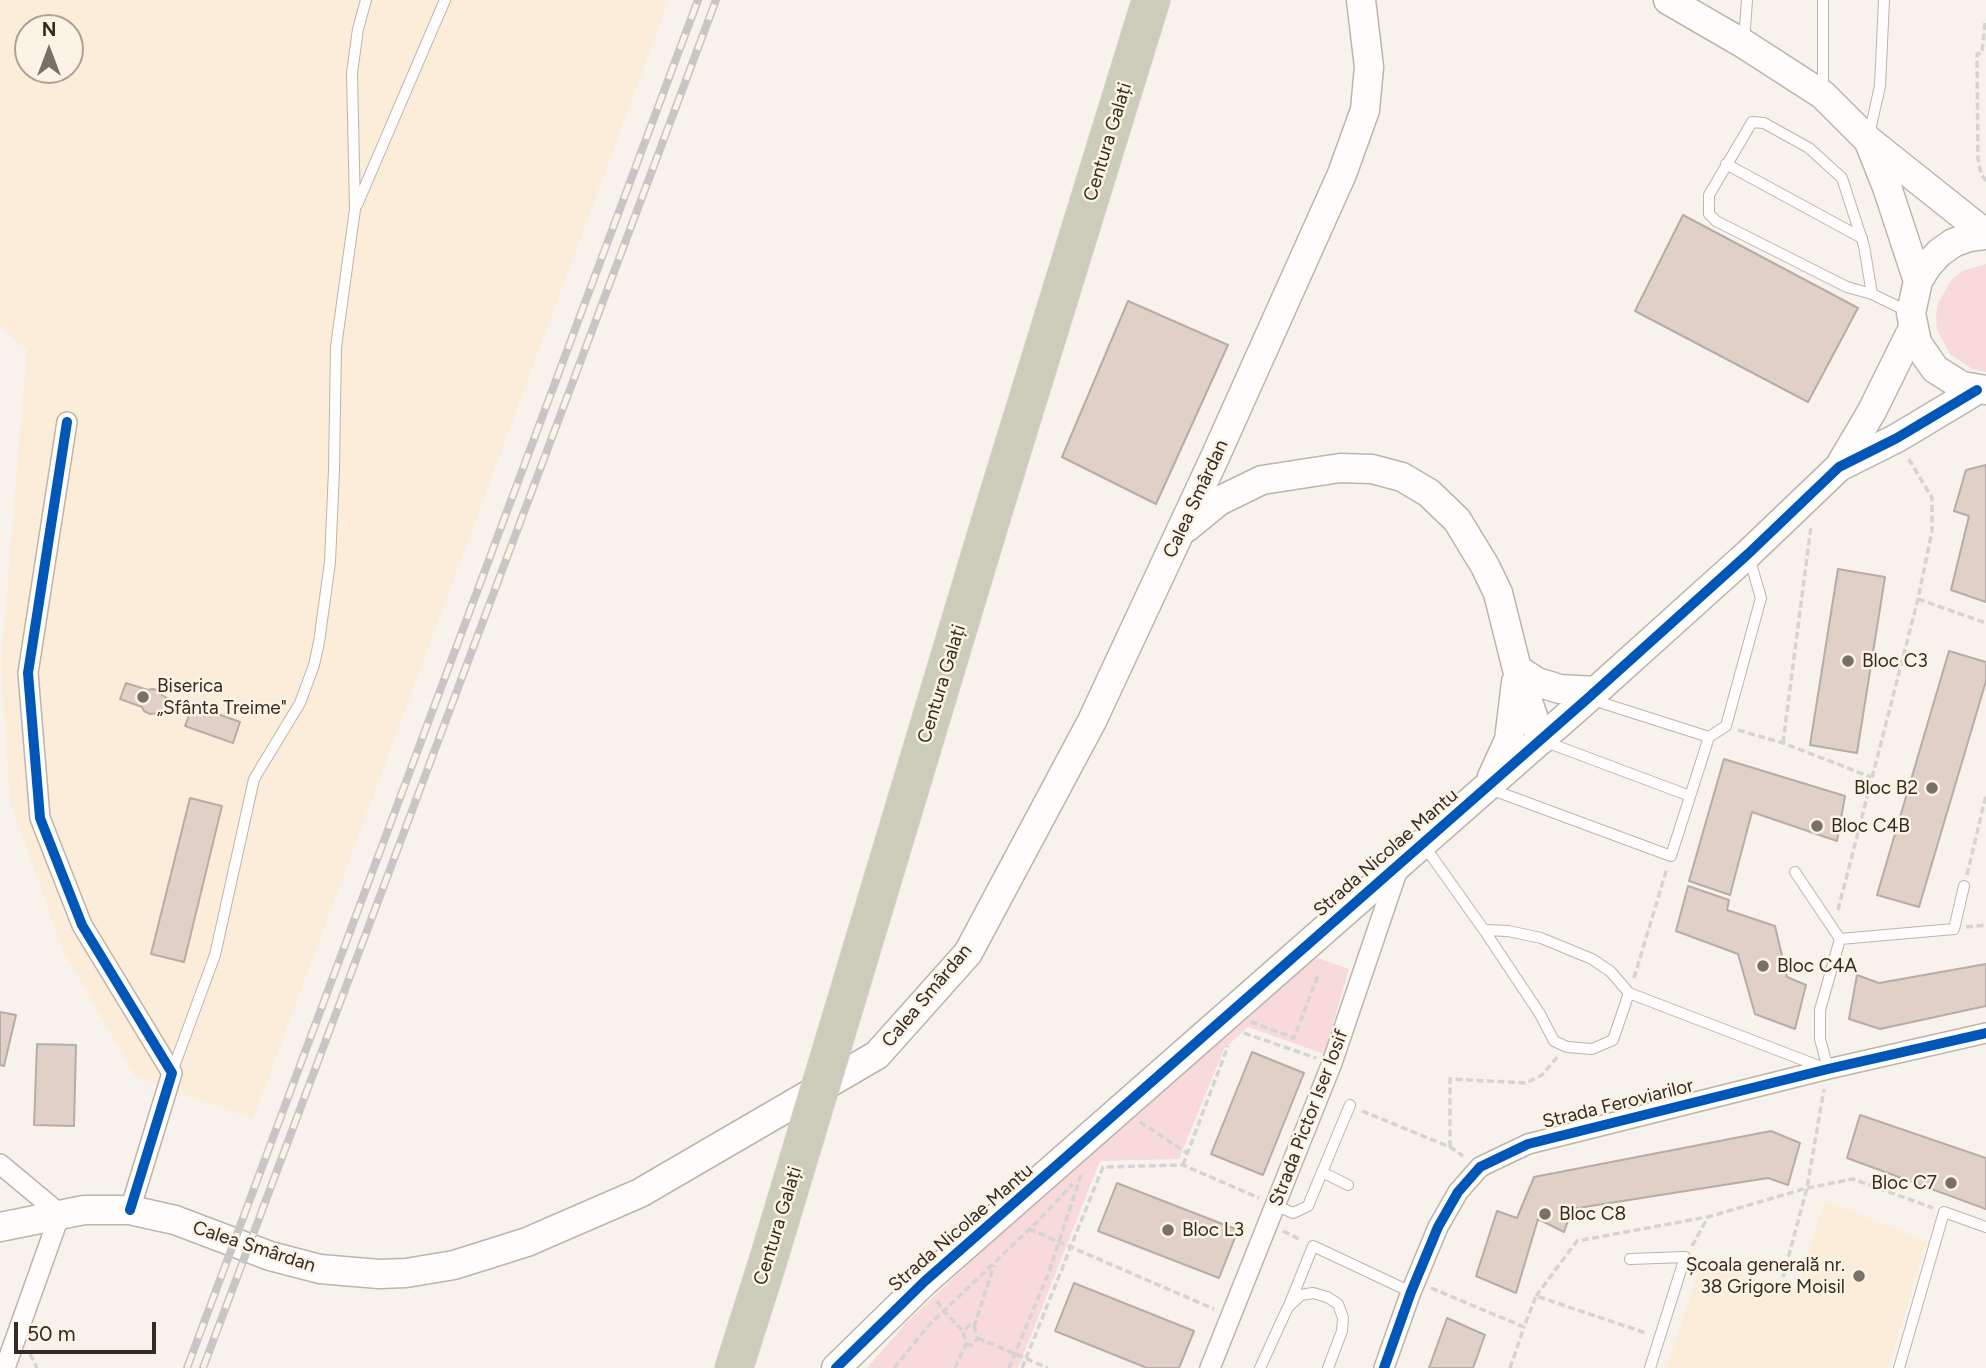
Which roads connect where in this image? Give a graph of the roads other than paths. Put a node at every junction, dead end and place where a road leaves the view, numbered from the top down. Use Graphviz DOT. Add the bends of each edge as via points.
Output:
graph roads {
  1 [pos="366,0"];
  2 [pos="445,0"];
  3 [pos="1152,0"];
  4 [pos="1361,0"];
  5 [pos="1668,0"];
  6 [pos="1747,0"];
  7 [pos="1823,0"];
  8 [pos="1884,0"];
  9 [pos="1744,44"];
  10 [pos="1823,95"];
  11 [pos="1868,140"];
  12 [pos="1727,164"];
  13 [pos="355,208"];
  14 [pos="1986,234"];
  15 [pos="1862,238"];
  16 [pos="1918,281"];
  17 [pos="1872,294"];
  18 [pos="1912,321"];
  19 [pos="1981,390"];
  20 [pos="67,422"];
  21 [pos="1215,457"];
  22 [pos="1839,467"];
  23 [pos="1262,480"];
  24 [pos="1180,534"];
  25 [pos="1748,554"];
  26 [pos="1517,669"];
  27 [pos="1592,695"];
  28 [pos="1709,737"];
  29 [pos="1541,740"];
  30 [pos="1486,787"];
  31 [pos="1690,796"];
  32 [pos="1422,844"];
  33 [pos="1399,864"];
  34 [pos="1795,872"];
  35 [pos="1964,886"];
  36 [pos="1484,930"];
  37 [pos="1840,939"];
  38 [pos="1629,993"];
  39 [pos="1986,1033"];
  40 [pos="1828,1069"];
  41 [pos="172,1073"];
  42 [pos="1350,1105"];
  43 [pos="0,1164"];
  44 [pos="1322,1172"];
  45 [pos="1348,1185"];
  46 [pos="1277,1206"];
  47 [pos="130,1210"];
  48 [pos="60,1214"];
  49 [pos="0,1227"];
  50 [pos="1986,1227"];
  51 [pos="1630,1259"];
  52 [pos="1413,1287"];
  53 [pos="1288,1307"];
  54 [pos="5,1368"];
  55 [pos="734,1368"];
  56 [pos="836,1368"];
  57 [pos="1210,1368"];
  58 [pos="1260,1368"];
  59 [pos="1328,1368"];
  60 [pos="1384,1368"];
  61 [pos="1650,1368"];
  62 [pos="1899,1368"];
  1 -- 13 [label="lane" via="352,73"];
  2 -- 13 [label="lane"];
  3 -- 55 [label="highway, Centura Galați, bridge"];
  4 -- 21 [label="main road, Calea Smârdan" via="1368,67 1365,110 1342,174"];
  5 -- 9 [label="main road"];
  6 -- 9 [label="lane"];
  7 -- 10 [label="lane"];
  8 -- 11 [label="lane" via="1880,86"];
  9 -- 10 [label="main road"];
  10 -- 11 [label="main road"];
  11 -- 14 [label="main road"];
  11 -- 16 [label="main road"];
  12 -- 15 [label="lane"];
  12 -- 15 [label="lane" via="1752,122 1764,123 1810,148 1842,178"];
  12 -- 17 [label="lane" via="1709,195 1709,214 1716,221 1847,287"];
  13 -- 41 [label="lane" via="336,347 330,562 319,642 300,703 254,779 215,955"];
  14 -- 16 [label="main road" via="1953,243 1927,266"];
  15 -- 17 [label="lane"];
  16 -- 18 [label="main road, Strada Nicolae Mantu"];
  17 -- 18 [label="lane"];
  18 -- 19 [label="main road" via="1921,350 1935,369 1955,383"];
  18 -- 22 [label="main road, Strada Nicolae Mantu" via="1872,411"];
  19 -- 22 [label="main road, Strada Nicolae Mantu"];
  20 -- 41 [label="street" via="28,673 40,818 82,925"];
  21 -- 23 [label="main road"];
  21 -- 24 [label="main road, Calea Smârdan"];
  22 -- 25 [label="main road, Strada Nicolae Mantu"];
  23 -- 24 [label="main road" via="1219,501"];
  23 -- 26 [label="main road" via="1340,468 1372,469 1402,477 1429,493 1457,520 1485,566 1498,593"];
  24 -- 47 [label="main road, Calea Smârdan" via="1092,722 968,953 877,1055 640,1193 527,1242 454,1265 379,1274 320,1269 270,1256 175,1220"];
  25 -- 27 [label="main road, Strada Nicolae Mantu"];
  25 -- 28 [label="lane" via="1761,598 1726,726"];
  26 -- 27 [label="main road" via="1537,682"];
  26 -- 29 [label="main road"];
  26 -- 30 [label="main road" via="1509,740"];
  27 -- 28 [label="lane"];
  27 -- 29 [label="main road, Strada Nicolae Mantu"];
  28 -- 31 [label="lane"];
  29 -- 30 [label="main road, Strada Nicolae Mantu"];
  29 -- 31 [label="lane"];
  30 -- 31 [label="lane" via="1671,856"];
  30 -- 32 [label="main road, Strada Nicolae Mantu"];
  32 -- 33 [label="main road, Strada Nicolae Mantu"];
  32 -- 36 [label="lane"];
  33 -- 46 [label="street, Strada Pictor Iser Iosif" via="1332,1063"];
  33 -- 56 [label="main road, Strada Nicolae Mantu" via="925,1282"];
  34 -- 37 [label="lane"];
  35 -- 37 [label="lane" via="1954,929"];
  36 -- 38 [label="lane" via="1541,938 1592,959"];
  36 -- 38 [label="lane" via="1554,1041 1567,1047 1592,1049 1613,1040"];
  37 -- 40 [label="lane" via="1820,1010 1820,1039"];
  38 -- 40 [label="lane"];
  39 -- 40 [label="street, Strada Feroviarilor"];
  40 -- 52 [label="street, Strada Feroviarilor" via="1528,1144 1480,1167 1458,1192 1438,1227"];
  41 -- 47 [label="street"];
  42 -- 44 [label="lane"];
  43 -- 48 [label="street"];
  44 -- 45 [label="lane"];
  44 -- 46 [label="lane" via="1308,1206 1293,1213"];
  46 -- 57 [label="street, Strada Pictor Iser Iosif"];
  47 -- 48 [label="main road, Calea Smârdan"];
  48 -- 49 [label="main road, Calea Smârdan"];
  48 -- 54 [label="street"];
  50 -- 62 [label="lane" via="1944,1212"];
  51 -- 61 [label="lane" via="1685,1257"];
  52 -- 53 [label="lane" via="1313,1246"];
  52 -- 60 [label="street, Strada Feroviarilor"];
  53 -- 58 [label="lane"];
  53 -- 59 [label="lane" via="1301,1295 1313,1293 1338,1304 1342,1331"];
}
